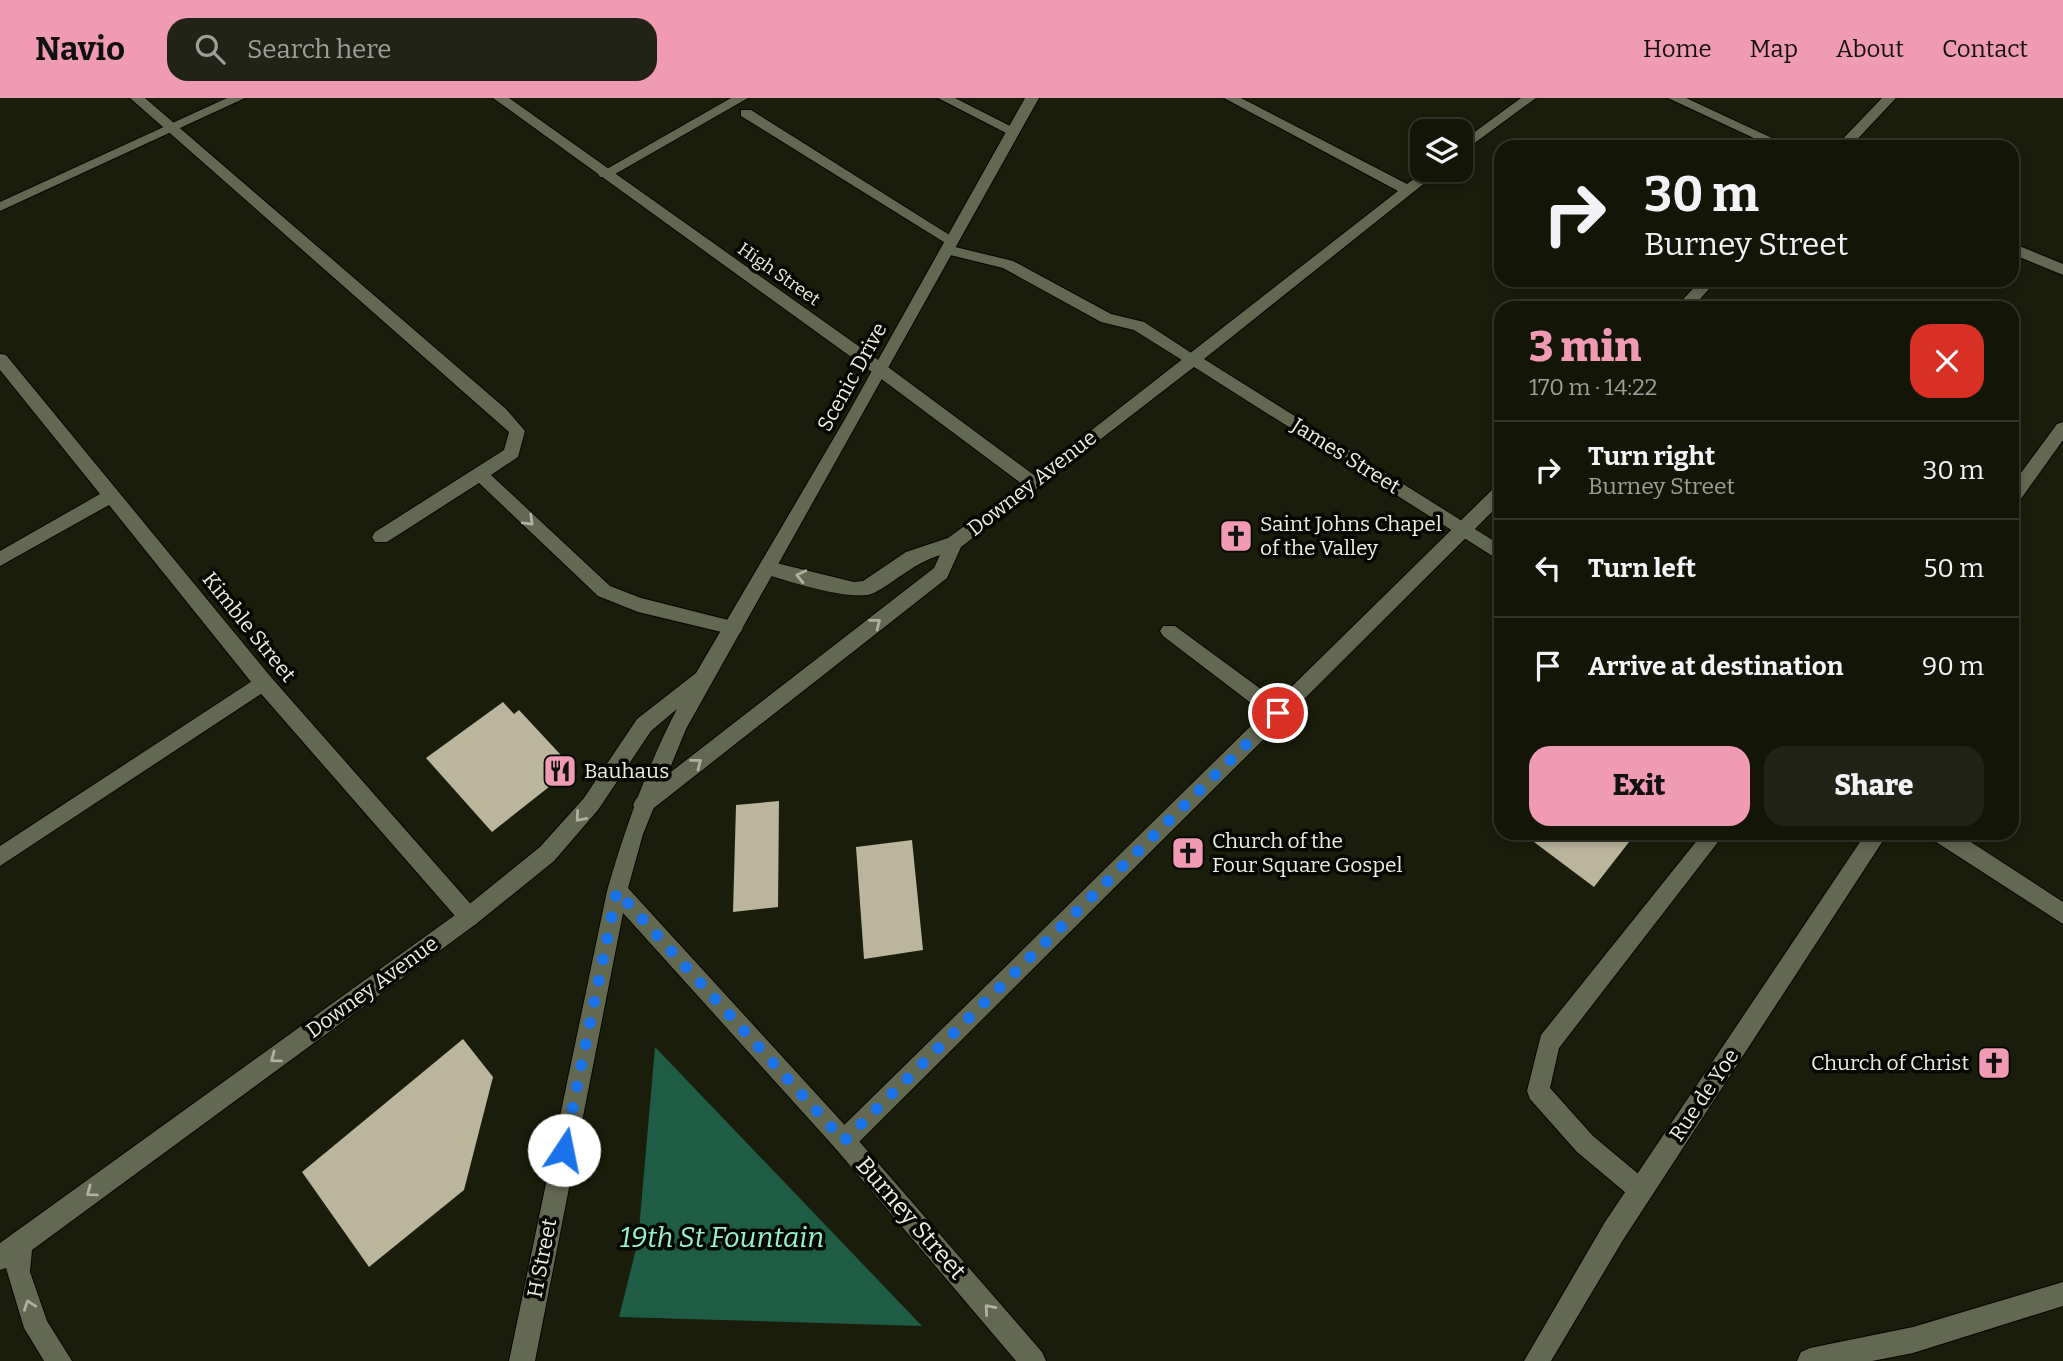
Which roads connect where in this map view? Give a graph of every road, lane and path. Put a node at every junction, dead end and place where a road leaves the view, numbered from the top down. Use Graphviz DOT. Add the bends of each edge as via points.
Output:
graph roads {
  1 [pos="137,98"];
  2 [pos="238,98"];
  3 [pos="500,98"];
  4 [pos="741,98"];
  5 [pos="945,98"];
  6 [pos="1032,98"];
  7 [pos="1231,98"];
  8 [pos="1529,98"];
  9 [pos="1675,98"];
  10 [pos="1889,98"];
  11 [pos="746,113"];
  12 [pos="172,129"];
  13 [pos="1013,131"];
  14 [pos="1473,140"];
  15 [pos="1768,140"];
  16 [pos="1849,140"];
  17 [pos="605,174"];
  18 [pos="1418,182"];
  19 [pos="1407,190"];
  20 [pos="0,207"];
  21 [pos="950,246"];
  22 [pos="2019,251"];
  23 [pos="2063,270"];
  24 [pos="1703,287"];
  25 [pos="1690,301"];
  26 [pos="1191,358"];
  27 [pos="0,359"];
  28 [pos="882,371"];
  29 [pos="2063,428"];
  30 [pos="480,474"];
  31 [pos="1034,484"];
  32 [pos="2019,488"];
  33 [pos="113,495"];
  34 [pos="1494,499"];
  35 [pos="1463,530"];
  36 [pos="381,537"];
  37 [pos="954,544"];
  38 [pos="1494,550"];
  39 [pos="0,559"];
  40 [pos="768,568"];
  41 [pos="733,628"];
  42 [pos="1169,631"];
  43 [pos="704,674"];
  44 [pos="263,682"];
  45 [pos="1278,713"];
  46 [pos="643,806"];
  47 [pos="1709,840"];
  48 [pos="1873,840"];
  49 [pos="1951,840"];
  50 [pos="0,857"];
  51 [pos="617,891"];
  52 [pos="2063,914"];
  53 [pos="469,917"];
  54 [pos="844,1141"];
  55 [pos="1640,1190"];
  56 [pos="10,1251"];
  57 [pos="2063,1294"];
  58 [pos="59,1361"];
  59 [pos="522,1361"];
  60 [pos="1033,1361"];
  61 [pos="1537,1361"];
  62 [pos="1810,1361"];
  1 -- 12 [label="street"];
  2 -- 12 [label="street"];
  3 -- 17 [label="street, High Street"];
  4 -- 17 [label="street"];
  5 -- 13 [label="street"];
  6 -- 13 [label="street, Scenic Drive"];
  7 -- 19 [label="street"];
  8 -- 14 [label="street"];
  9 -- 15 [label="street"];
  10 -- 16 [label="street"];
  11 -- 21 [label="street"];
  12 -- 20 [label="street"];
  12 -- 30 [label="street" via="517,431 512,453"];
  13 -- 21 [label="street, Scenic Drive"];
  17 -- 28 [label="street, High Street"];
  18 -- 19 [label="street, Downey Avenue"];
  19 -- 26 [label="street, Downey Avenue"];
  21 -- 26 [label="street" via="1008,264 1106,318 1139,326"];
  21 -- 28 [label="street, Scenic Drive"];
  22 -- 23 [label="street"];
  24 -- 25 [label="street"];
  26 -- 31 [label="street, Downey Avenue"];
  26 -- 35 [label="street, James Street"];
  27 -- 33 [label="street, Kimble Street"];
  28 -- 31 [label="street, High Street"];
  28 -- 40 [label="street, Scenic Drive"];
  29 -- 32 [label="street"];
  30 -- 36 [label="street"];
  30 -- 41 [label="street, one-way" via="604,591 638,605"];
  31 -- 37 [label="street, Downey Avenue"];
  33 -- 39 [label="street"];
  33 -- 44 [label="street, Kimble Street"];
  34 -- 35 [label="street"];
  35 -- 38 [label="street, James Street"];
  35 -- 45 [label="street"];
  37 -- 40 [label="street, one-way" via="912,557 867,588 854,589"];
  46 -- 37 [label="street, Downey Avenue, one-way" via="941,573"];
  40 -- 41 [label="street, Scenic Drive"];
  41 -- 43 [label="street, Scenic Drive"];
  42 -- 45 [label="street"];
  43 -- 46 [label="street, H Street"];
  43 -- 53 [label="street, Downey Avenue, one-way" via="644,725 591,804 547,854"];
  44 -- 50 [label="street"];
  44 -- 53 [label="street, Kimble Street"];
  45 -- 54 [label="street"];
  46 -- 51 [label="street, H Street"];
  47 -- 55 [label="street" via="1549,1043 1538,1091 1585,1144"];
  48 -- 55 [label="street, Rue de Yoe"];
  49 -- 52 [label="street"];
  51 -- 54 [label="street, Burney Street"];
  51 -- 59 [label="street, H Street"];
  53 -- 56 [label="street, Downey Avenue, one-way"];
  60 -- 54 [label="street, Burney Street, one-way"];
  55 -- 61 [label="street, Rue de Yoe"];
  58 -- 56 [label="street, one-way" via="37,1328"];
  57 -- 62 [label="street" via="1913,1340"];
}
